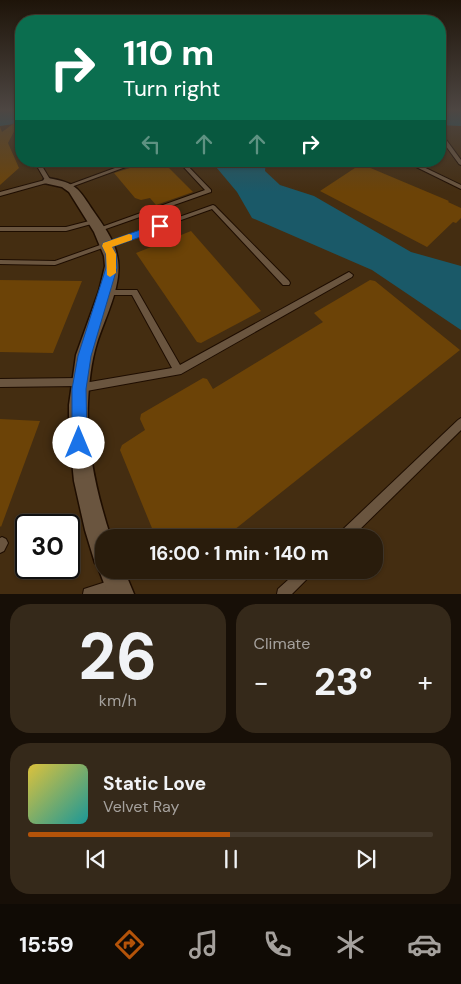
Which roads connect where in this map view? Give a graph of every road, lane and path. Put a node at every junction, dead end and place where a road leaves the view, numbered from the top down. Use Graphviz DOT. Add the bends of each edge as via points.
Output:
graph roads {
  1 [pos="446,143"];
  2 [pos="461,163"];
  3 [pos="40,167"];
  4 [pos="123,167"];
  5 [pos="186,167"];
  6 [pos="419,167"];
  7 [pos="48,181"];
  8 [pos="69,186"];
  9 [pos="461,187"];
  10 [pos="0,194"];
  11 [pos="95,226"];
  12 [pos="0,230"];
  13 [pos="107,246"];
  14 [pos="0,262"];
  15 [pos="349,276"];
  16 [pos="286,283"];
  17 [pos="105,292"];
  18 [pos="178,371"];
  19 [pos="0,383"];
  20 [pos="80,386"];
  21 [pos="461,423"];
  22 [pos="96,529"];
  23 [pos="351,529"];
  24 [pos="299,579"];
  25 [pos="116,583"];
  26 [pos="89,594"];
  27 [pos="283,594"];
  1 -- 2 [label="lane"];
  3 -- 7 [label="lane"];
  4 -- 8 [label="lane"];
  5 -- 11 [label="lane" via="209,191"];
  6 -- 9 [label="lane"];
  7 -- 8 [label="street"];
  7 -- 10 [label="lane"];
  8 -- 11 [label="street"];
  11 -- 12 [label="lane"];
  11 -- 13 [label="street"];
  13 -- 14 [label="lane" via="55,263"];
  13 -- 16 [label="lane" via="213,207"];
  13 -- 17 [label="street" via="112,268"];
  15 -- 18 [label="lane"];
  17 -- 18 [label="lane" via="134,292"];
  17 -- 20 [label="street" via="91,332"];
  18 -- 20 [label="lane"];
  19 -- 20 [label="lane"];
  20 -- 22 [label="street" via="79,443"];
  21 -- 23 [label="lane"];
  24 -- 27 [label="lane"];
  25 -- 26 [label="lane"];
}
